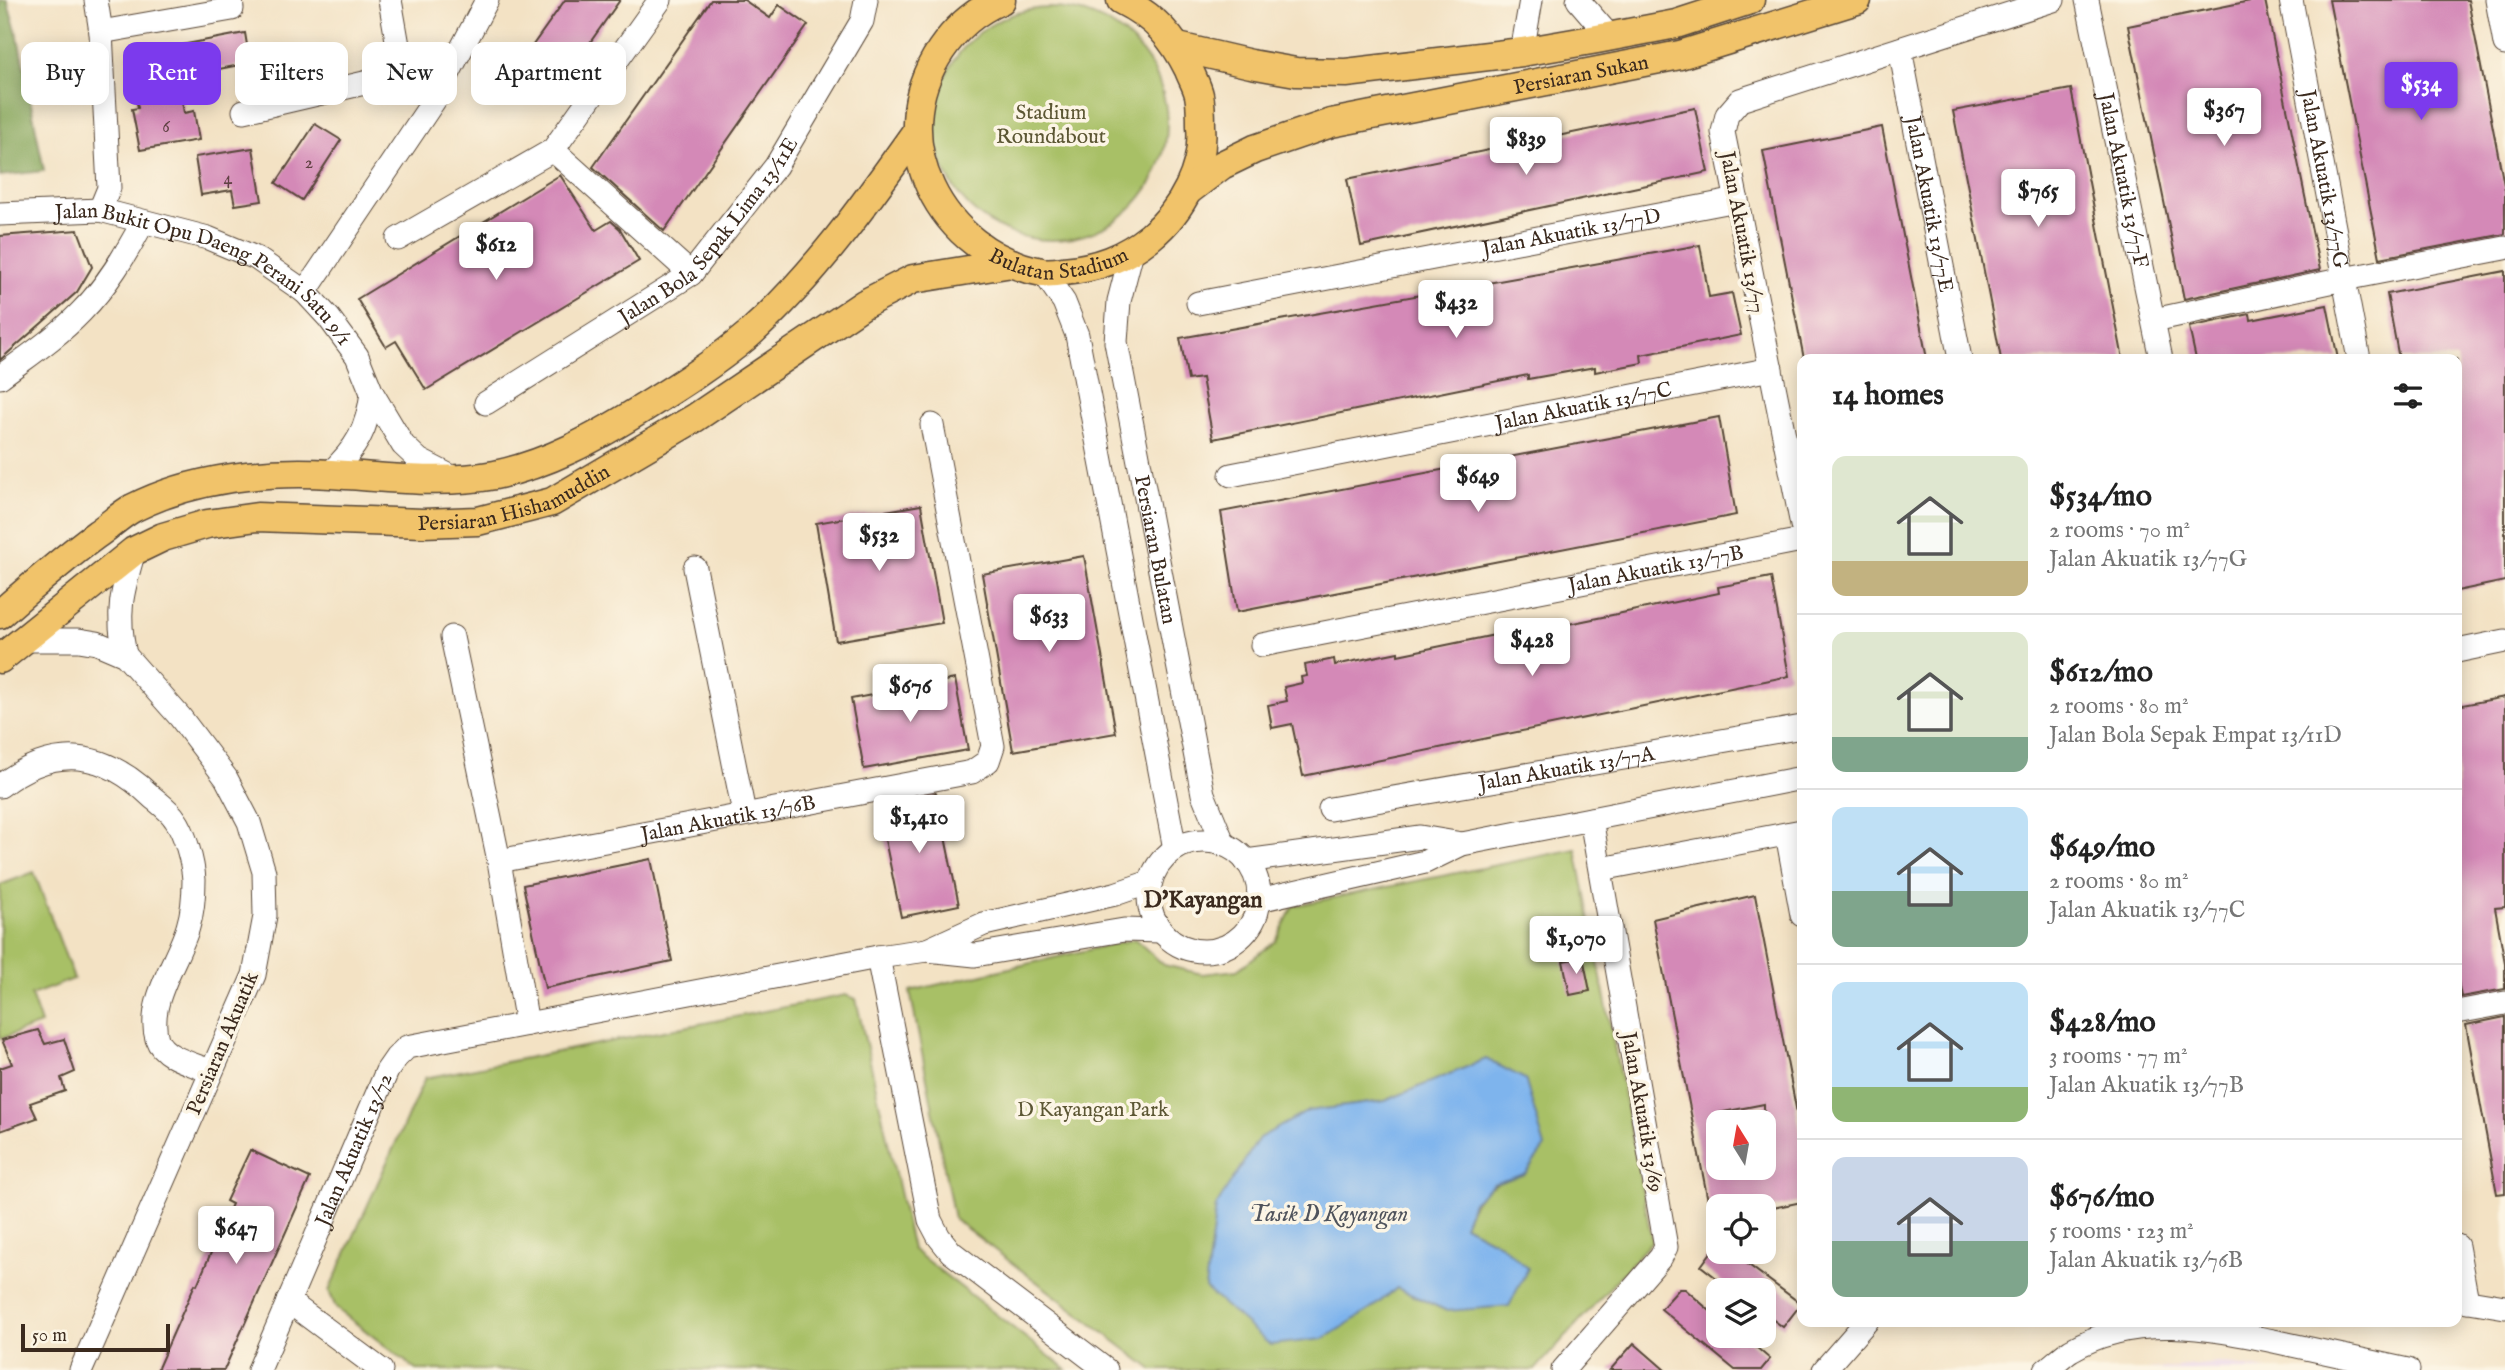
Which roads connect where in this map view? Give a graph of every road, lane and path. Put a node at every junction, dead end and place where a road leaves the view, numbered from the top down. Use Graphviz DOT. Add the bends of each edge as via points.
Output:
graph roads {
  1 [pos="96,0"];
  2 [pos="231,0"];
  3 [pos="390,0"];
  4 [pos="486,0"];
  5 [pos="660,0"];
  6 [pos="866,0"];
  7 [pos="957,0"];
  8 [pos="1001,0"];
  9 [pos="1121,0"];
  10 [pos="1531,0"];
  11 [pos="1578,0"];
  12 [pos="1750,0"];
  13 [pos="1857,0"];
  14 [pos="2053,0"];
  15 [pos="2087,0"];
  16 [pos="2291,0"];
  17 [pos="2497,0"];
  18 [pos="102,32"];
  19 [pos="952,34"];
  20 [pos="1610,37"];
  21 [pos="398,42"];
  22 [pos="2505,44"];
  23 [pos="1178,47"];
  24 [pos="1899,49"];
  25 [pos="1522,52"];
  26 [pos="457,56"];
  27 [pos="362,84"];
  28 [pos="431,105"];
  29 [pos="244,111"];
  30 [pos="916,132"];
  31 [pos="553,150"];
  32 [pos="1189,190"];
  33 [pos="1737,200"];
  34 [pos="100,210"];
  35 [pos="0,214"];
  36 [pos="143,222"];
  37 [pos="398,239"];
  38 [pos="2505,248"];
  39 [pos="1132,251"];
  40 [pos="1012,263"];
  41 [pos="1044,273"];
  42 [pos="691,274"];
  43 [pos="2344,279"];
  44 [pos="305,292"];
  45 [pos="1198,303"];
  46 [pos="2154,320"];
  47 [pos="1958,354"];
  48 [pos="2160,354"];
  49 [pos="2358,354"];
  50 [pos="1771,369"];
  51 [pos="0,377"];
  52 [pos="372,393"];
  53 [pos="486,403"];
  54 [pos="932,425"];
  55 [pos="330,474"];
  56 [pos="1231,475"];
  57 [pos="456,479"];
  58 [pos="1797,500"];
  59 [pos="1797,541"];
  60 [pos="134,551"];
  61 [pos="695,568"];
  62 [pos="0,614"];
  63 [pos="452,637"];
  64 [pos="22,640"];
  65 [pos="2505,641"];
  66 [pos="1262,645"];
  67 [pos="2462,650"];
  68 [pos="125,655"];
  69 [pos="0,659"];
  70 [pos="1797,728"];
  71 [pos="1797,779"];
  72 [pos="0,786"];
  73 [pos="1331,809"];
  74 [pos="744,813"];
  75 [pos="1591,819"];
  76 [pos="1795,833"];
  77 [pos="1462,844"];
  78 [pos="1224,845"];
  79 [pos="1175,849"];
  80 [pos="1797,856"];
  81 [pos="499,861"];
  82 [pos="1246,861"];
  83 [pos="1601,869"];
  84 [pos="1150,882"];
  85 [pos="1259,900"];
  86 [pos="1161,931"];
  87 [pos="926,950"];
  88 [pos="878,957"];
  89 [pos="2505,1003"];
  90 [pos="2462,1012"];
  91 [pos="527,1024"];
  92 [pos="211,1071"];
  93 [pos="2462,1300"];
  94 [pos="288,1301"];
  95 [pos="2505,1307"];
  96 [pos="1862,1327"];
  97 [pos="2146,1327"];
  98 [pos="2186,1327"];
  99 [pos="81,1370"];
  100 [pos="259,1370"];
  101 [pos="381,1370"];
  102 [pos="1106,1370"];
  103 [pos="1563,1370"];
  104 [pos="1824,1370"];
  105 [pos="2046,1370"];
  106 [pos="2408,1370"];
  1 -- 18 [label="street"];
  2 -- 18 [label="street" via="232,9"];
  3 -- 21 [label="street"];
  4 -- 26 [label="street"];
  5 -- 31 [label="street"];
  6 -- 42 [label="street, Jalan Bola Sepak Lima 13/11E" via="862,21 776,166"];
  7 -- 19 [label="main road"];
  8 -- 19 [label="main road, Bulatan Stadium" via="985,6"];
  9 -- 23 [label="main road, Bulatan Stadium" via="1159,25"];
  10 -- 25 [label="street"];
  11 -- 20 [label="street"];
  12 -- 20 [label="main road, Persiaran Sukan" via="1676,24"];
  13 -- 32 [label="main road, Persiaran Sukan" via="1679,55 1331,123 1233,159"];
  14 -- 24 [label="street, Jalan Akuatik 13/77"];
  15 -- 46 [label="street, Jalan Akuatik 13/77F"];
  16 -- 43 [label="street, Jalan Akuatik 13/77G"];
  17 -- 22 [label="street"];
  18 -- 34 [label="street" via="109,188"];
  19 -- 30 [label="main road, Bulatan Stadium" via="932,64 920,97"];
  20 -- 25 [label="main road, Persiaran Sukan"];
  23 -- 25 [label="main road, Persiaran Sukan" via="1296,72 1346,74"];
  23 -- 32 [label="main road, Bulatan Stadium" via="1199,92 1203,142"];
  24 -- 33 [label="street, Jalan Akuatik 13/77" via="1740,100 1727,115 1723,132"];
  24 -- 47 [label="street, Jalan Akuatik 13/77E"];
  27 -- 29 [label="street"];
  28 -- 44 [label="street"];
  30 -- 40 [label="main road, Bulatan Stadium" via="924,174 944,212 974,243"];
  30 -- 57 [label="main road, Persiaran Hishamuddin" via="860,212 807,276 747,335 604,433 545,461 495,475"];
  31 -- 37 [label="street"];
  31 -- 42 [label="street"];
  32 -- 39 [label="main road, Bulatan Stadium" via="1165,225"];
  33 -- 45 [label="street, Jalan Akuatik 13/77D"];
  33 -- 50 [label="street, Jalan Akuatik 13/77"];
  34 -- 35 [label="street, Jalan Bukit Opu Daeng Perani Satu 9/1"];
  34 -- 36 [label="street, Jalan Bukit Opu Daeng Perani Satu 9/1"];
  36 -- 44 [label="street, Jalan Bukit Opu Daeng Perani Satu 9/1" via="208,238 256,258"];
  36 -- 51 [label="street" via="122,261 82,311"];
  38 -- 43 [label="street"];
  39 -- 41 [label="main road, Bulatan Stadium" via="1084,269"];
  39 -- 78 [label="street, Persiaran Bulatan" via="1119,300 1116,342 1203,794"];
  40 -- 41 [label="main road, Bulatan Stadium"];
  40 -- 60 [label="main road, Persiaran Hishamuddin" via="914,279 864,304 695,418 552,502 478,521 257,517 207,524"];
  41 -- 79 [label="street, Persiaran Bulatan" via="1064,302 1077,335"];
  42 -- 53 [label="street, Jalan Bola Sepak Lima 13/11E"];
  43 -- 46 [label="street"];
  43 -- 49 [label="street, Jalan Akuatik 13/77G"];
  44 -- 52 [label="street, Jalan Bukit Opu Daeng Perani Satu 9/1" via="357,356"];
  46 -- 48 [label="street, Jalan Akuatik 13/77F"];
  50 -- 56 [label="street, Jalan Akuatik 13/77C"];
  50 -- 58 [label="street, Jalan Akuatik 13/77"];
  52 -- 55 [label="street" via="360,438"];
  52 -- 57 [label="street, Jalan Bukit Opu Daeng Perani Satu 9/1" via="402,445 419,460"];
  54 -- 74 [label="street, Jalan Akuatik 13/76B" via="993,746 988,761 972,772"];
  55 -- 57 [label="main road, Persiaran Hishamuddin" via="415,481"];
  55 -- 62 [label="main road, Persiaran Hishamuddin" via="270,474 211,483 131,509 65,557"];
  59 -- 66 [label="street, Jalan Akuatik 13/77B"];
  60 -- 64 [label="main road, Persiaran Hishamuddin"];
  60 -- 68 [label="street" via="120,606"];
  61 -- 74 [label="street"];
  63 -- 81 [label="street"];
  64 -- 68 [label="street, Persiaran Akuatik" via="79,639"];
  64 -- 69 [label="main road, Persiaran Hishamuddin"];
  65 -- 67 [label="street"];
  68 -- 92 [label="street, Persiaran Akuatik" via="226,778 249,822 264,872 265,916 254,975"];
  70 -- 73 [label="street, Jalan Akuatik 13/77A"];
  71 -- 75 [label="street"];
  72 -- 92 [label="street" via="51,759 82,757 110,765 138,782 176,819 190,853 194,880 188,927 160,993 157,1040 165,1051"];
  74 -- 81 [label="street, Jalan Akuatik 13/76B"];
  75 -- 77 [label="street"];
  75 -- 83 [label="street, Jalan Akuatik 13/69"];
  76 -- 80 [label="street"];
  76 -- 83 [label="street"];
  77 -- 82 [label="street" via="1420,837"];
  77 -- 85 [label="street" via="1425,862"];
  78 -- 79 [label="street" via="1200,841"];
  78 -- 82 [label="street"];
  79 -- 84 [label="street"];
  81 -- 91 [label="street"];
  82 -- 85 [label="street" via="1254,873"];
  83 -- 103 [label="street, Jalan Akuatik 13/69" via="1666,1247"];
  84 -- 86 [label="street" via="1152,916"];
  84 -- 87 [label="street" via="984,924"];
  85 -- 86 [label="street" via="1244,934 1229,945 1193,950"];
  86 -- 87 [label="street" via="1124,930 975,955"];
  87 -- 88 [label="street, Jalan Akuatik 13/72"];
  88 -- 91 [label="street, Jalan Akuatik 13/72"];
  88 -- 102 [label="street" via="930,1220 939,1237 951,1252"];
  89 -- 90 [label="street"];
  91 -- 94 [label="street, Jalan Akuatik 13/72" via="407,1047 396,1058"];
  92 -- 99 [label="street, Persiaran Akuatik"];
  93 -- 95 [label="street"];
  94 -- 100 [label="street, Jalan Akuatik 13/72"];
  94 -- 101 [label="street"];
  96 -- 104 [label="street"];
  97 -- 105 [label="street" via="2113,1332 2071,1350"];
  98 -- 106 [label="street"];
}
